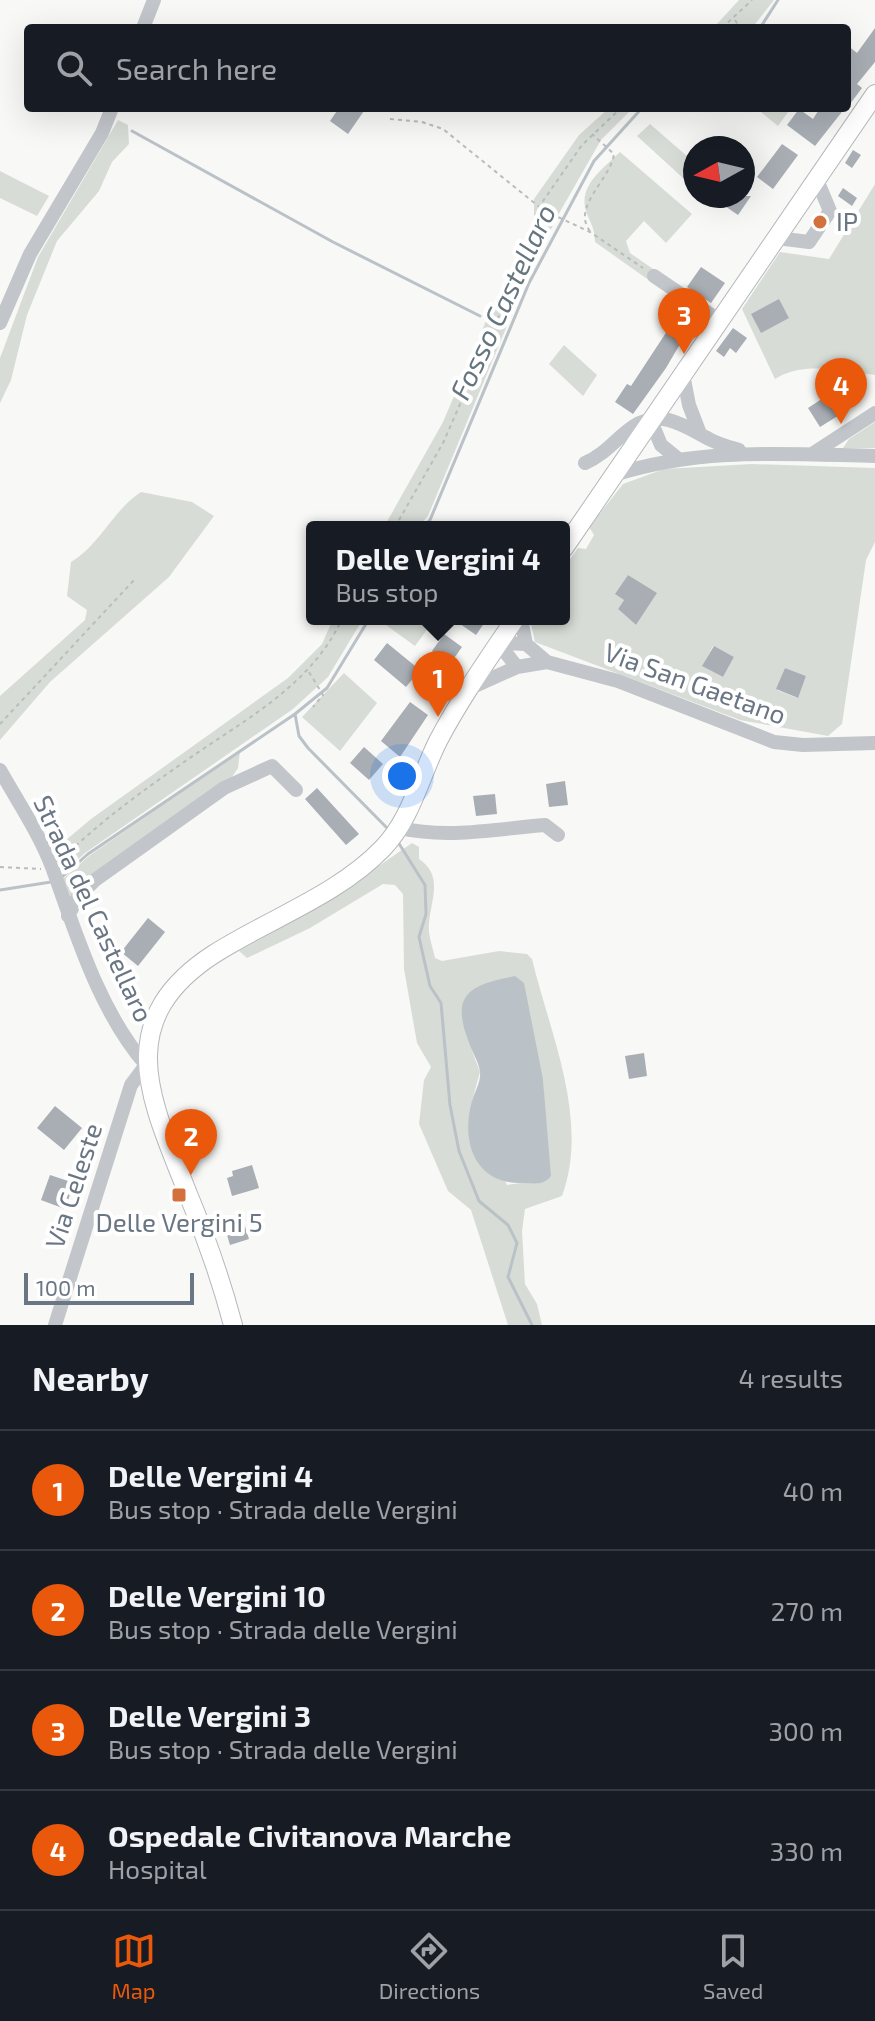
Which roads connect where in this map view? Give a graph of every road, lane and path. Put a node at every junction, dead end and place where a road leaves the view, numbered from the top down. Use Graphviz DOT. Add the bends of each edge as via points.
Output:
graph roads {
  1 [pos="154,0"];
  2 [pos="752,0"];
  3 [pos="734,19"];
  4 [pos="145,24"];
  5 [pos="727,24"];
  6 [pos="737,24"];
  7 [pos="875,94"];
  8 [pos="110,112"];
  9 [pos="617,112"];
  10 [pos="390,119"];
  11 [pos="592,134"];
  12 [pos="817,180"];
  13 [pos="543,210"];
  14 [pos="590,232"];
  15 [pos="777,238"];
  16 [pos="654,276"];
  17 [pos="720,321"];
  18 [pos="0,323"];
  19 [pos="683,374"];
  20 [pos="875,413"];
  21 [pos="651,421"];
  22 [pos="699,431"];
  23 [pos="747,453"];
  24 [pos="812,455"];
  25 [pos="875,456"];
  26 [pos="677,458"];
  27 [pos="585,463"];
  28 [pos="614,475"];
  29 [pos="398,521"];
  30 [pos="570,539"];
  31 [pos="135,579"];
  32 [pos="339,625"];
  33 [pos="513,625"];
  34 [pos="520,625"];
  35 [pos="498,643"];
  36 [pos="526,644"];
  37 [pos="547,662"];
  38 [pos="517,667"];
  39 [pos="308,671"];
  40 [pos="468,689"];
  41 [pos="313,707"];
  42 [pos="0,724"];
  43 [pos="875,743"];
  44 [pos="0,770"];
  45 [pos="296,790"];
  46 [pos="399,828"];
  47 [pos="558,835"];
  48 [pos="0,867"];
  49 [pos="51,868"];
  50 [pos="68,916"];
  51 [pos="146,1065"];
  52 [pos="55,1325"];
  53 [pos="233,1325"];
  1 -- 4 [label="street"];
  2 -- 3 [label="path"];
  3 -- 5 [label="path"];
  3 -- 6 [label="path"];
  7 -- 12 [label="main road"];
  8 -- 18 [label="street" via="30,254"];
  9 -- 11 [label="path"];
  10 -- 13 [label="path" via="443,129"];
  11 -- 13 [label="path" via="547,194"];
  11 -- 14 [label="path" via="613,149 609,174 584,211"];
  12 -- 15 [label="main road"];
  12 -- 15 [label="street" via="830,211 809,242"];
  13 -- 14 [label="path"];
  13 -- 29 [label="path" via="542,231 443,443"];
  14 -- 16 [label="path"];
  15 -- 17 [label="main road"];
  16 -- 17 [label="street"];
  17 -- 19 [label="main road"];
  19 -- 21 [label="main road"];
  19 -- 22 [label="street"];
  20 -- 24 [label="street"];
  21 -- 22 [label="street" via="675,421"];
  21 -- 26 [label="street" via="661,445"];
  21 -- 27 [label="street" via="634,426"];
  21 -- 28 [label="main road"];
  22 -- 23 [label="street"];
  23 -- 24 [label="street"];
  23 -- 26 [label="street"];
  24 -- 25 [label="street"];
  26 -- 28 [label="street"];
  28 -- 30 [label="main road"];
  31 -- 42 [label="path"];
  32 -- 39 [label="path" via="330,646"];
  33 -- 35 [label="main road"];
  34 -- 36 [label="street"];
  35 -- 36 [label="street"];
  35 -- 38 [label="street"];
  35 -- 40 [label="main road"];
  36 -- 37 [label="street, Via San Gaetano"];
  37 -- 38 [label="street, Via San Gaetano"];
  37 -- 43 [label="street, Via San Gaetano" via="618,681 774,742"];
  38 -- 40 [label="street, Via San Gaetano"];
  39 -- 41 [label="path" via="323,695"];
  39 -- 49 [label="path" via="250,718 98,823"];
  40 -- 46 [label="main road" via="432,752"];
  44 -- 49 [label="street, Strada del Castellaro"];
  45 -- 50 [label="street" via="272,766 241,779 95,880"];
  46 -- 47 [label="street" via="463,835 545,825"];
  46 -- 51 [label="main road" via="360,869 214,954 182,980 153,1027"];
  48 -- 49 [label="path"];
  49 -- 50 [label="street, Strada del Castellaro"];
  50 -- 51 [label="street, Strada del Castellaro" via="117,1022"];
  51 -- 52 [label="street, Via Celeste" via="131,1085"];
  51 -- 53 [label="main road" via="155,1108 208,1242"];
}
